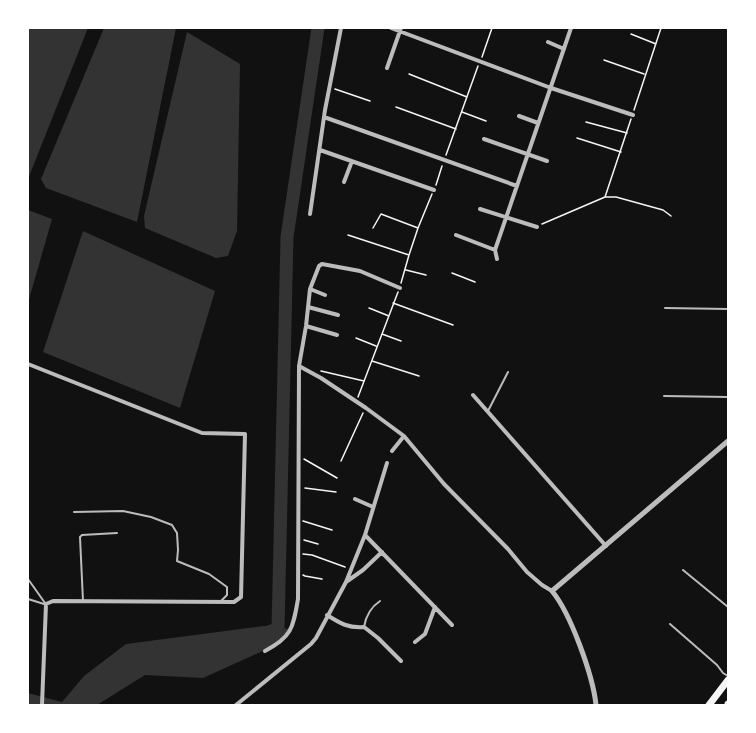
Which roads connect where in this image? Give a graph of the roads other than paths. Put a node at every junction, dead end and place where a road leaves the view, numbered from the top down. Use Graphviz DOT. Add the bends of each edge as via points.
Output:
graph roads {
  1 [pos="341,28"];
  2 [pos="391,28"];
  3 [pos="571,28"];
  4 [pos="400,30"];
  5 [pos="548,42"];
  6 [pos="564,49"];
  7 [pos="388,68"];
  8 [pos="551,88"];
  9 [pos="633,115"];
  10 [pos="519,116"];
  11 [pos="324,117"];
  12 [pos="538,123"];
  13 [pos="484,139"];
  14 [pos="320,150"];
  15 [pos="528,154"];
  16 [pos="352,161"];
  17 [pos="547,161"];
  18 [pos="344,182"];
  19 [pos="517,186"];
  20 [pos="434,190"];
  21 [pos="480,209"];
  22 [pos="310,214"];
  23 [pos="507,218"];
  24 [pos="537,227"];
  25 [pos="456,235"];
  26 [pos="495,250"];
  27 [pos="497,259"];
  28 [pos="400,288"];
  29 [pos="310,289"];
  30 [pos="325,295"];
  31 [pos="308,307"];
  32 [pos="665,308"];
  33 [pos="728,309"];
  34 [pos="338,316"];
  35 [pos="306,326"];
  36 [pos="337,335"];
  37 [pos="28,364"];
  38 [pos="299,366"];
  39 [pos="508,372"];
  40 [pos="473,395"];
  41 [pos="664,396"];
  42 [pos="728,397"];
  43 [pos="487,412"];
  44 [pos="404,436"];
  45 [pos="728,441"];
  46 [pos="392,451"];
  47 [pos="387,463"];
  48 [pos="355,499"];
  49 [pos="373,507"];
  50 [pos="74,512"];
  51 [pos="117,533"];
  52 [pos="365,535"];
  53 [pos="606,546"];
  54 [pos="382,552"];
  55 [pos="683,570"];
  56 [pos="28,579"];
  57 [pos="346,582"];
  58 [pos="552,591"];
  59 [pos="28,599"];
  60 [pos="83,601"];
  61 [pos="380,601"];
  62 [pos="219,602"];
  63 [pos="46,604"];
  64 [pos="435,607"];
  65 [pos="728,607"];
  66 [pos="327,615"];
  67 [pos="670,624"];
  68 [pos="452,625"];
  69 [pos="364,627"];
  70 [pos="415,642"];
  71 [pos="265,651"];
  72 [pos="401,661"];
  73 [pos="728,676"];
  74 [pos="728,680"];
  75 [pos="42,705"];
  76 [pos="236,705"];
  77 [pos="596,705"];
  78 [pos="709,705"];
  1 -- 11 [label="street"];
  2 -- 4 [label="street"];
  3 -- 6 [label="street"];
  4 -- 7 [label="street"];
  4 -- 8 [label="street"];
  5 -- 6 [label="street"];
  6 -- 8 [label="street"];
  8 -- 9 [label="street"];
  8 -- 12 [label="street"];
  10 -- 12 [label="street"];
  11 -- 14 [label="street"];
  11 -- 19 [label="street"];
  12 -- 15 [label="street"];
  13 -- 15 [label="street"];
  14 -- 16 [label="street"];
  14 -- 22 [label="street"];
  15 -- 17 [label="street"];
  15 -- 19 [label="street"];
  16 -- 18 [label="street"];
  16 -- 20 [label="street"];
  19 -- 23 [label="street"];
  21 -- 23 [label="street"];
  23 -- 24 [label="street"];
  23 -- 26 [label="street"];
  25 -- 26 [label="street"];
  26 -- 27 [label="street"];
  28 -- 29 [label="street" via="360,271 322,264"];
  29 -- 30 [label="street"];
  29 -- 31 [label="street"];
  31 -- 34 [label="street"];
  31 -- 35 [label="street"];
  32 -- 33 [label="lane"];
  35 -- 36 [label="street"];
  35 -- 38 [label="street"];
  37 -- 62 [label="street" via="202,433 244,434 241,597 234,602"];
  38 -- 44 [label="street" via="321,378"];
  38 -- 71 [label="street" via="298,599 289,634 279,644"];
  39 -- 43 [label="lane"];
  40 -- 43 [label="street"];
  41 -- 42 [label="lane"];
  43 -- 53 [label="street"];
  44 -- 46 [label="street"];
  44 -- 58 [label="street" via="444,484 527,572"];
  45 -- 53 [label="street"];
  47 -- 49 [label="street"];
  48 -- 49 [label="street"];
  49 -- 52 [label="street"];
  50 -- 62 [label="lane" via="123,511 172,525 177,533 177,561 209,574 227,587 228,595"];
  51 -- 60 [label="lane" via="82,534 80,537"];
  52 -- 54 [label="street"];
  52 -- 57 [label="street"];
  53 -- 58 [label="street"];
  54 -- 57 [label="street"];
  54 -- 64 [label="street"];
  55 -- 65 [label="lane"];
  56 -- 63 [label="lane"];
  57 -- 66 [label="street"];
  58 -- 77 [label="street" via="560,600 581,651 591,678"];
  59 -- 63 [label="lane"];
  60 -- 62 [label="street"];
  60 -- 63 [label="street" via="53,601"];
  61 -- 69 [label="lane" via="373,605"];
  63 -- 75 [label="street"];
  64 -- 68 [label="street"];
  64 -- 70 [label="street" via="425,634"];
  66 -- 69 [label="street" via="351,628"];
  66 -- 76 [label="street" via="311,644"];
  67 -- 73 [label="lane"];
  69 -- 72 [label="street"];
  74 -- 78 [label="highway"];
}
